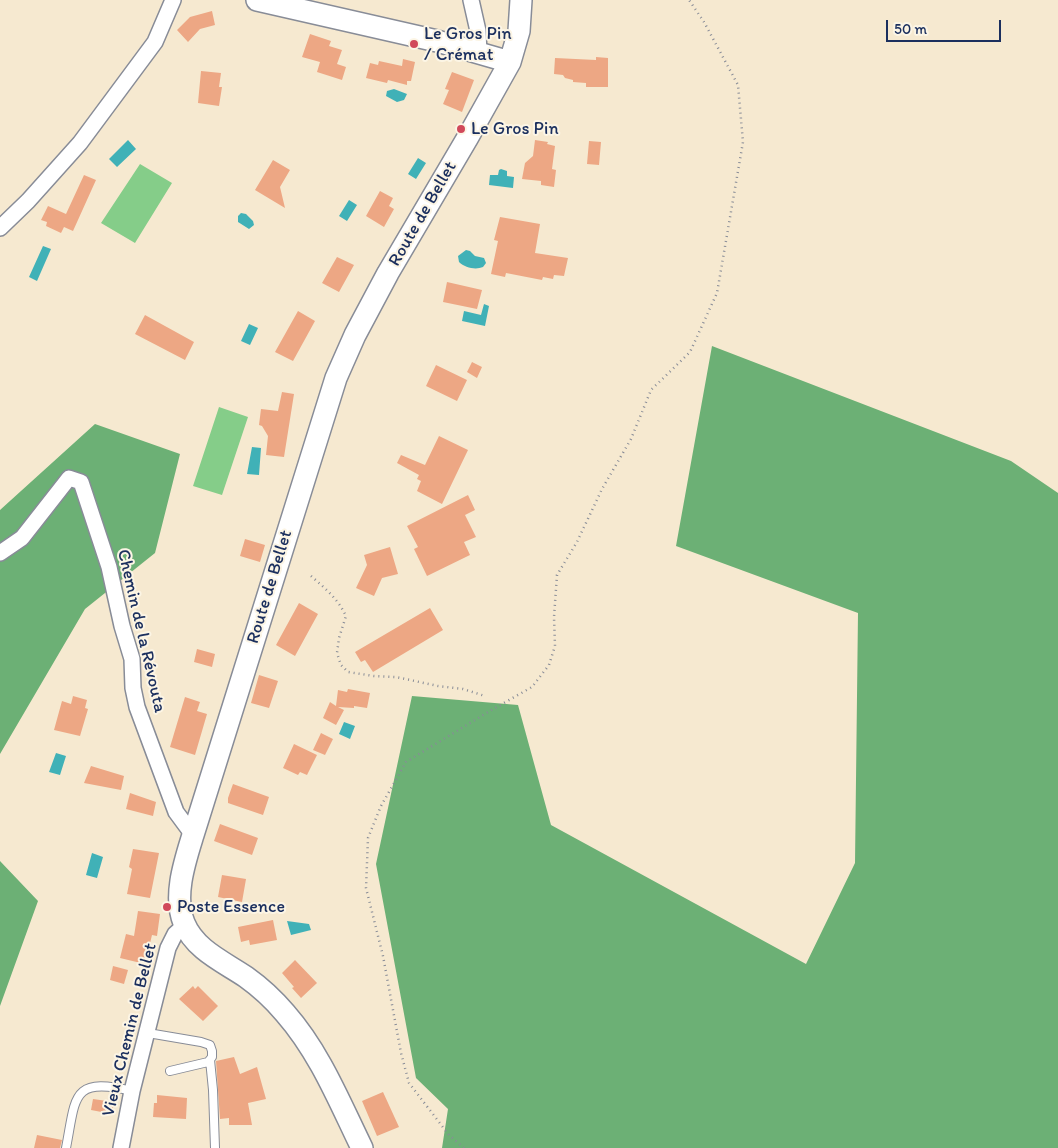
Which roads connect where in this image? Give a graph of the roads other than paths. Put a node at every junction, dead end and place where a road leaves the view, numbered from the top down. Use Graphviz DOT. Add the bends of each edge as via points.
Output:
graph roads {
  1 [pos="173,0"];
  2 [pos="257,0"];
  3 [pos="471,0"];
  4 [pos="521,0"];
  5 [pos="479,54"];
  6 [pos="510,62"];
  7 [pos="0,228"];
  8 [pos="0,553"];
  9 [pos="193,834"];
  10 [pos="184,925"];
  11 [pos="148,1033"];
  12 [pos="210,1060"];
  13 [pos="170,1071"];
  14 [pos="132,1091"];
  15 [pos="66,1148"];
  16 [pos="121,1148"];
  17 [pos="215,1148"];
  18 [pos="362,1148"];
  1 -- 7 [label="street" via="156,42 80,144"];
  2 -- 5 [label="main road"];
  3 -- 5 [label="street"];
  4 -- 6 [label="main road, Route de Bellet" via="519,31"];
  5 -- 6 [label="main road"];
  6 -- 9 [label="main road, Route de Bellet" via="388,273 346,354"];
  8 -- 9 [label="street, Chemin de la Révouta" via="22,538 69,478 81,482 109,567 132,659 137,707 173,806"];
  9 -- 10 [label="main road, Route de Bellet" via="181,881 180,904"];
  10 -- 11 [label="street, Vieux Chemin de Bellet" via="168,948"];
  10 -- 18 [label="main road, Route de Bellet" via="208,953 269,997 303,1035 318,1058"];
  11 -- 12 [label="lane" via="210,1045"];
  11 -- 14 [label="street, Vieux Chemin de Bellet"];
  12 -- 13 [label="lane"];
  12 -- 17 [label="lane"];
  14 -- 15 [label="lane" via="102,1085 84,1090 75,1105"];
  14 -- 16 [label="street, Vieux Chemin de Bellet"];
}
